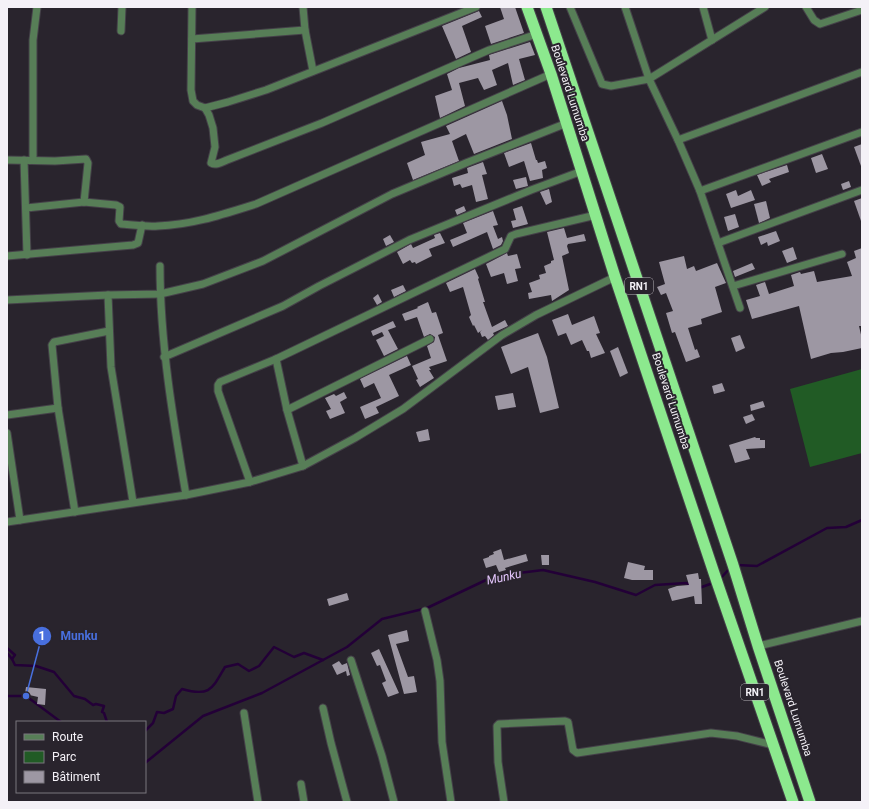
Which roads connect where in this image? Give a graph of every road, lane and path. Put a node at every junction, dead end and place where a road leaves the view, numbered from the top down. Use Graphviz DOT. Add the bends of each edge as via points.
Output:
graph roads {
  1 [pos="37,7"];
  2 [pos="122,7"];
  3 [pos="192,7"];
  4 [pos="304,7"];
  5 [pos="476,7"];
  6 [pos="527,7"];
  7 [pos="546,7"];
  8 [pos="570,7"];
  9 [pos="625,7"];
  10 [pos="703,7"];
  11 [pos="765,7"];
  12 [pos="806,7"];
  13 [pos="862,10"];
  14 [pos="306,30"];
  15 [pos="121,31"];
  16 [pos="537,34"];
  17 [pos="192,39"];
  18 [pos="712,40"];
  19 [pos="313,71"];
  20 [pos="862,72"];
  21 [pos="551,74"];
  22 [pos="649,79"];
  23 [pos="205,108"];
  24 [pos="567,123"];
  25 [pos="862,132"];
  26 [pos="678,140"];
  27 [pos="7,160"];
  28 [pos="24,160"];
  29 [pos="33,160"];
  30 [pos="582,172"];
  31 [pos="862,190"];
  32 [pos="700,191"];
  33 [pos="84,202"];
  34 [pos="26,208"];
  35 [pos="596,215"];
  36 [pos="142,225"];
  37 [pos="718,243"];
  38 [pos="842,254"];
  39 [pos="27,255"];
  40 [pos="7,256"];
  41 [pos="160,266"];
  42 [pos="616,277"];
  43 [pos="733,286"];
  44 [pos="160,294"];
  45 [pos="108,295"];
  46 [pos="7,300"];
  47 [pos="740,308"];
  48 [pos="109,331"];
  49 [pos="430,340"];
  50 [pos="164,357"];
  51 [pos="276,359"];
  52 [pos="58,408"];
  53 [pos="288,410"];
  54 [pos="7,415"];
  55 [pos="7,433"];
  56 [pos="303,466"];
  57 [pos="9,471"];
  58 [pos="250,482"];
  59 [pos="186,495"];
  60 [pos="132,502"];
  61 [pos="75,512"];
  62 [pos="20,520"];
  63 [pos="7,522"];
  64 [pos="425,611"];
  65 [pos="862,621"];
  66 [pos="758,646"];
  67 [pos="351,660"];
  68 [pos="323,708"];
  69 [pos="244,713"];
  70 [pos="773,746"];
  71 [pos="301,784"];
  72 [pos="258,802"];
  73 [pos="304,802"];
  74 [pos="347,802"];
  75 [pos="394,802"];
  76 [pos="451,802"];
  77 [pos="504,802"];
  78 [pos="793,802"];
  79 [pos="810,802"];
  1 -- 29 [label="street" via="33,40"];
  2 -- 15 [label="street"];
  3 -- 17 [label="street"];
  4 -- 14 [label="street"];
  5 -- 19 [label="street"];
  6 -- 16 [label="highway, Boulevard Lumumba / RN1"];
  7 -- 66 [label="highway, Boulevard Lumumba / RN1"];
  8 -- 22 [label="street" via="602,84 611,86"];
  9 -- 22 [label="street"];
  10 -- 18 [label="street"];
  11 -- 18 [label="street"];
  12 -- 13 [label="street" via="814,20 820,24"];
  14 -- 17 [label="street"];
  14 -- 19 [label="street"];
  16 -- 21 [label="highway, Boulevard Lumumba / RN1"];
  16 -- 23 [label="street" via="490,50 322,123 218,164 211,163 215,147 214,137"];
  17 -- 23 [label="street" via="192,96 197,105"];
  18 -- 22 [label="street"];
  19 -- 23 [label="street" via="266,90"];
  20 -- 26 [label="street"];
  21 -- 24 [label="highway, Boulevard Lumumba / RN1"];
  21 -- 36 [label="street" via="256,204 188,223 157,227"];
  22 -- 26 [label="street"];
  24 -- 30 [label="highway, Boulevard Lumumba / RN1"];
  24 -- 44 [label="street" via="392,194 263,261 204,284"];
  25 -- 32 [label="street"];
  26 -- 32 [label="street"];
  27 -- 28 [label="street"];
  28 -- 29 [label="street"];
  28 -- 34 [label="street"];
  29 -- 33 [label="street" via="86,159 88,163"];
  30 -- 35 [label="highway, Boulevard Lumumba / RN1"];
  30 -- 50 [label="street" via="409,240 283,306"];
  31 -- 37 [label="street"];
  32 -- 37 [label="street"];
  33 -- 34 [label="street"];
  33 -- 36 [label="street" via="116,205 120,209 119,223"];
  34 -- 39 [label="street"];
  35 -- 42 [label="highway, Boulevard Lumumba / RN1"];
  35 -- 51 [label="street" via="511,236 506,249"];
  36 -- 39 [label="street" via="138,243 133,245"];
  37 -- 43 [label="street"];
  38 -- 43 [label="street"];
  39 -- 40 [label="street"];
  41 -- 44 [label="street"];
  42 -- 56 [label="street" via="502,334 403,409"];
  42 -- 70 [label="highway, Boulevard Lumumba / RN1"];
  43 -- 47 [label="street"];
  44 -- 45 [label="street"];
  44 -- 50 [label="street"];
  45 -- 46 [label="street"];
  45 -- 48 [label="street"];
  48 -- 52 [label="street" via="54,342 52,348"];
  48 -- 60 [label="street" via="111,367"];
  49 -- 53 [label="street"];
  50 -- 59 [label="street"];
  51 -- 53 [label="street"];
  51 -- 58 [label="street" via="218,385 218,392"];
  52 -- 54 [label="street"];
  52 -- 61 [label="street"];
  53 -- 56 [label="street"];
  55 -- 57 [label="street"];
  56 -- 58 [label="street"];
  57 -- 62 [label="street"];
  58 -- 59 [label="street"];
  59 -- 60 [label="street"];
  60 -- 61 [label="street"];
  61 -- 62 [label="street"];
  62 -- 63 [label="street"];
  64 -- 76 [label="street" via="439,674 442,742"];
  65 -- 66 [label="street"];
  66 -- 79 [label="highway, Boulevard Lumumba / RN1"];
  67 -- 75 [label="street"];
  68 -- 74 [label="street"];
  69 -- 72 [label="street"];
  70 -- 77 [label="street" via="737,736 711,733 577,753 573,750 568,722 499,724 498,762"];
  70 -- 78 [label="highway, Boulevard Lumumba / RN1"];
  71 -- 73 [label="street"];
}
